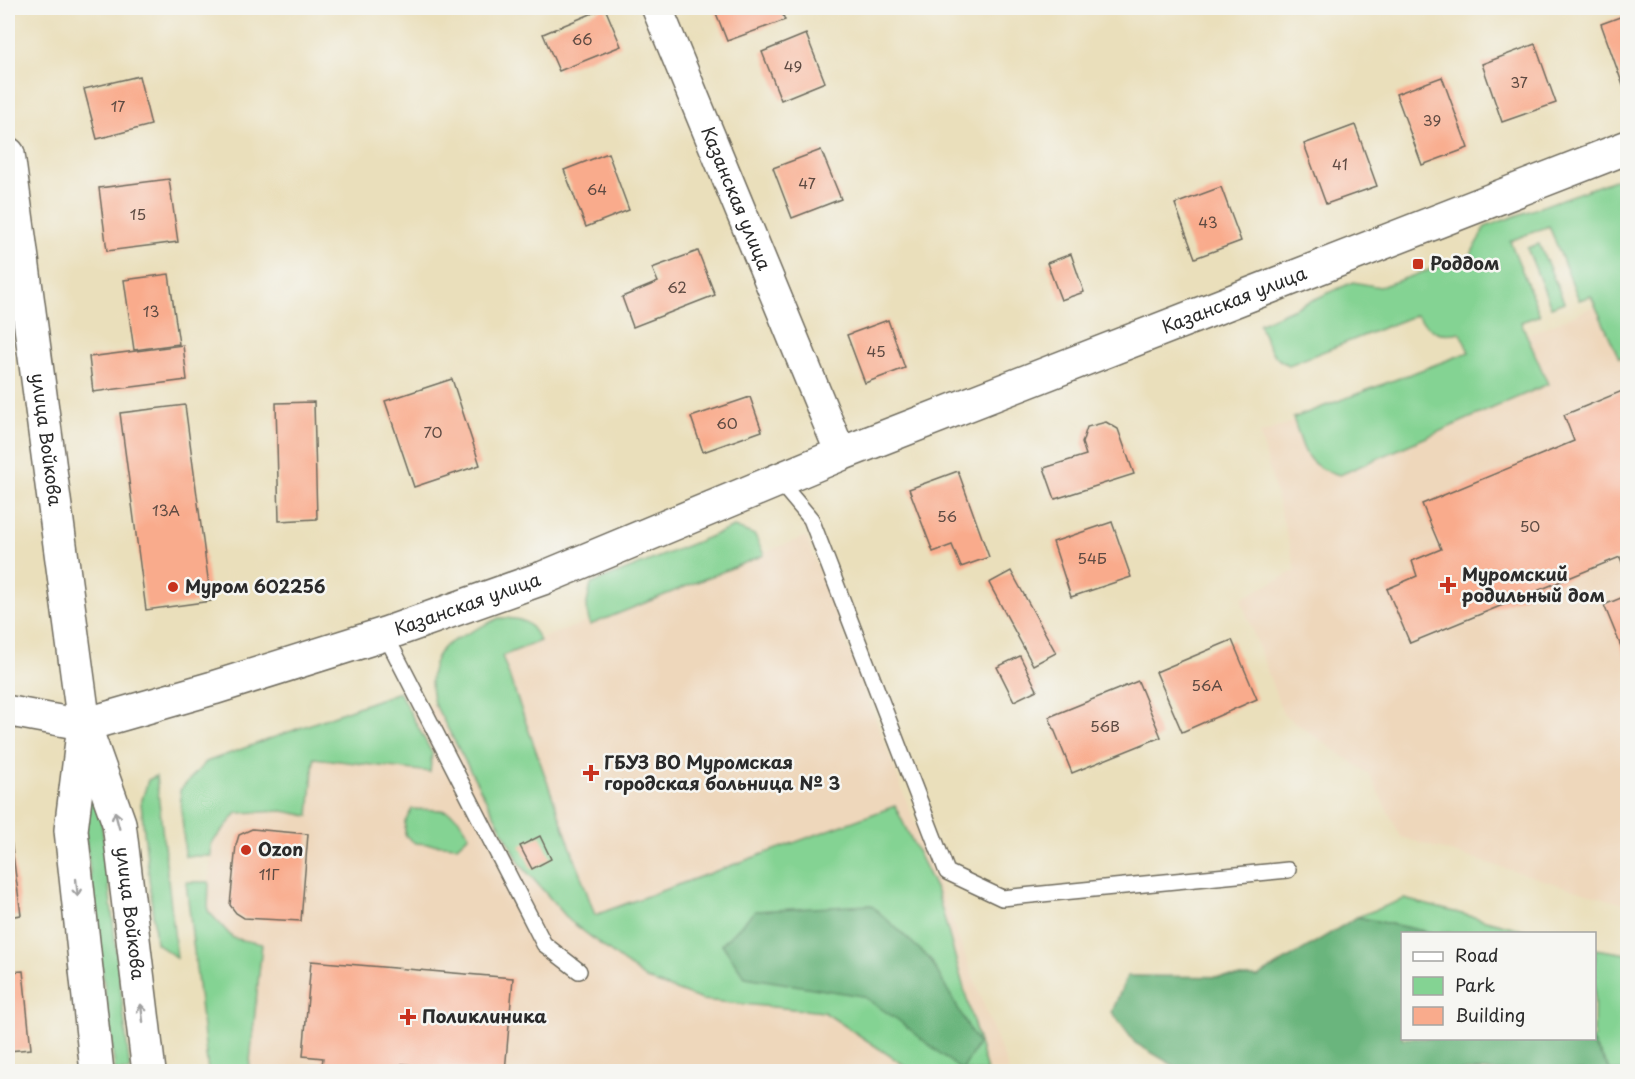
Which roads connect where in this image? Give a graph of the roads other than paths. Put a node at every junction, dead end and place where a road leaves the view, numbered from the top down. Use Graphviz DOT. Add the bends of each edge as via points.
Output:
graph roads {
  1 [pos="657,8"];
  2 [pos="1628,147"];
  3 [pos="8,154"];
  4 [pos="841,454"];
  5 [pos="778,480"];
  6 [pos="385,634"];
  7 [pos="8,711"];
  8 [pos="84,725"];
  9 [pos="1287,870"];
  10 [pos="579,971"];
  11 [pos="97,1071"];
  12 [pos="148,1071"];
  1 -- 4 [label="street, Казанская улица"];
  2 -- 4 [label="street, Казанская улица"];
  3 -- 8 [label="street, улица Войкова"];
  4 -- 5 [label="street, Казанская улица"];
  5 -- 6 [label="street, Казанская улица" via="543,578"];
  5 -- 9 [label="lane" via="811,519 947,872 1002,898"];
  6 -- 8 [label="street, Казанская улица"];
  6 -- 10 [label="lane" via="544,944"];
  7 -- 8 [label="street"];
  8 -- 11 [label="street, улица Войкова, one-way" via="71,830"];
  12 -- 8 [label="street, улица Войкова, one-way" via="119,823"];
}
